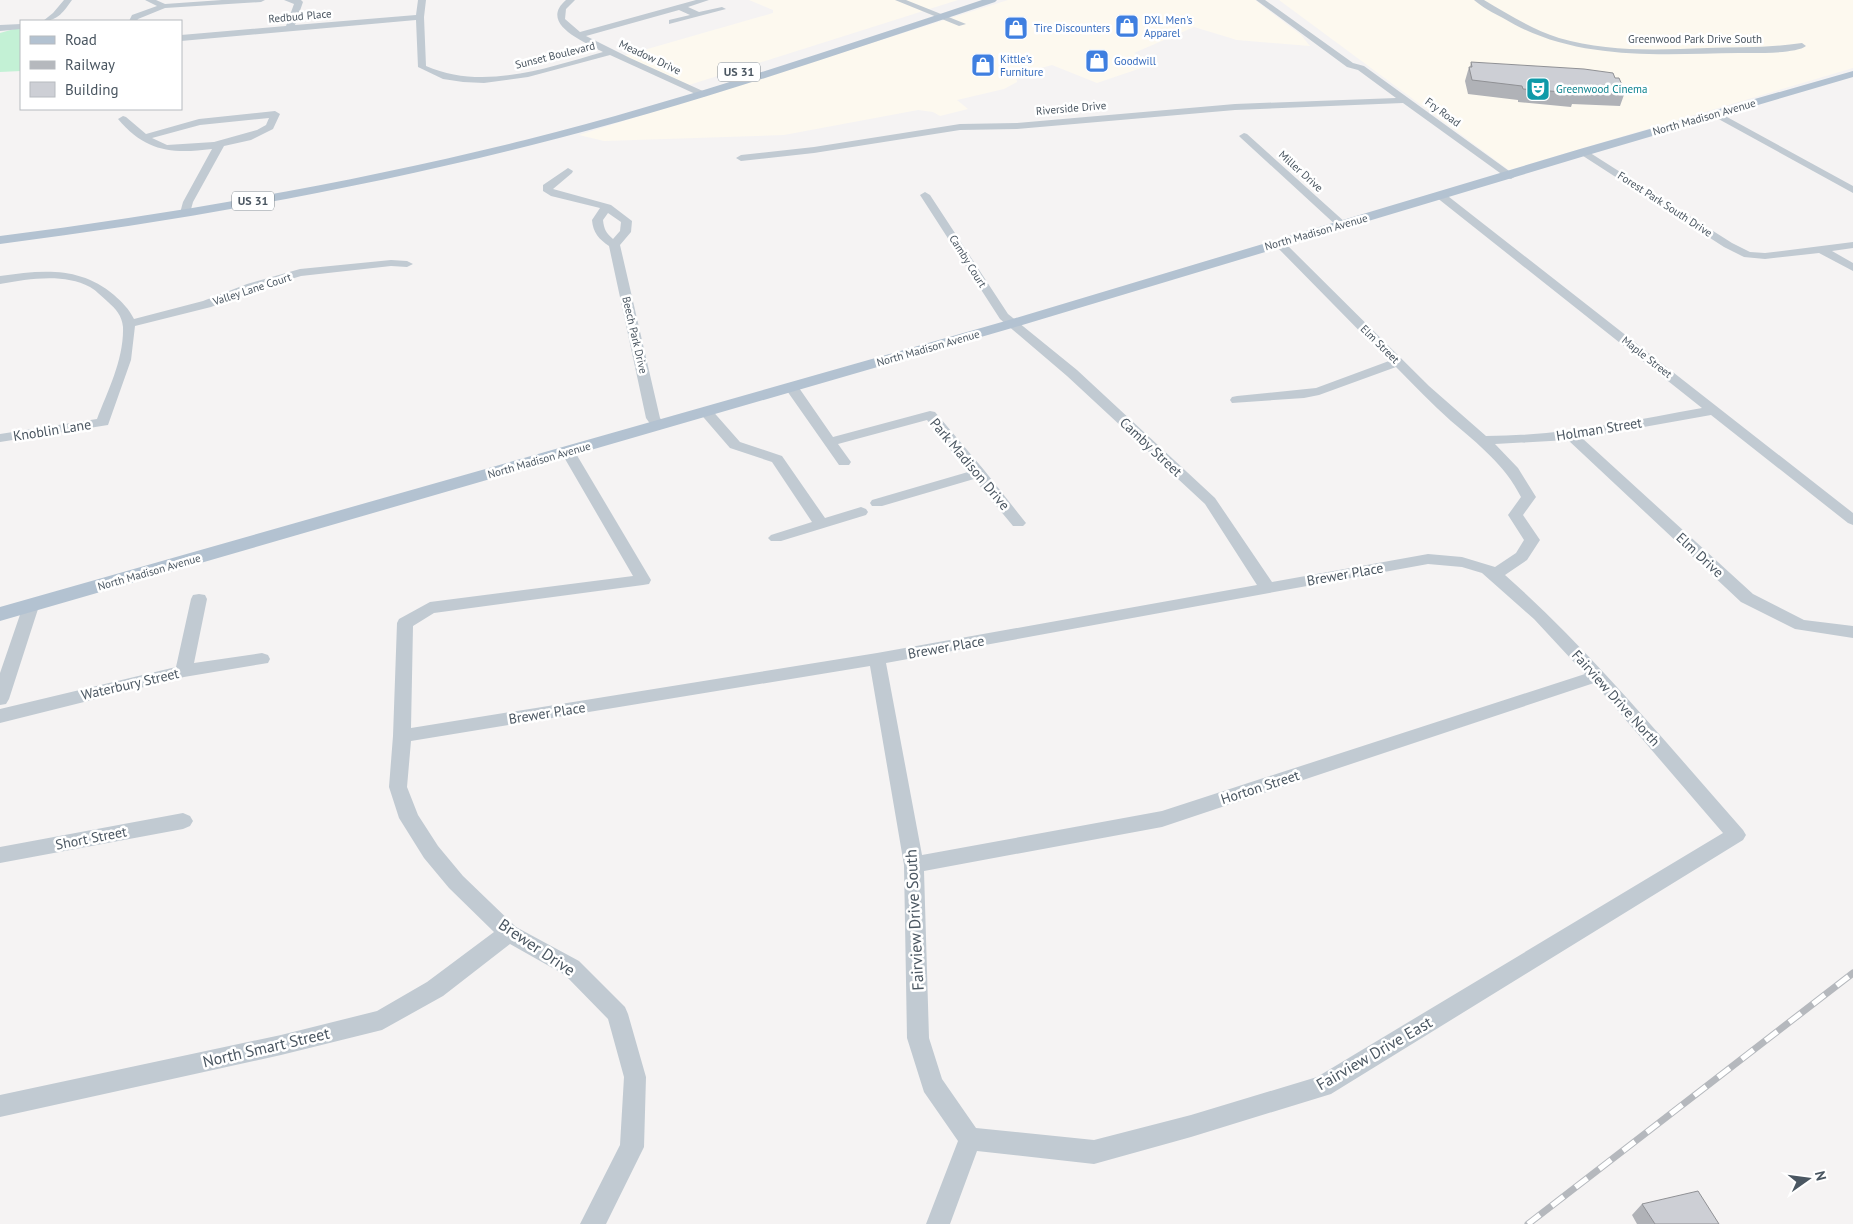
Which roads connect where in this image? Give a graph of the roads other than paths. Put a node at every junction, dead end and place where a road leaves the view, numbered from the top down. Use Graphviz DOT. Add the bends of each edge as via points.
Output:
graph roads {
  1 [pos="68,0"];
  2 [pos="149,0"];
  3 [pos="261,0"];
  4 [pos="288,0"];
  5 [pos="422,0"];
  6 [pos="571,0"];
  7 [pos="705,0"];
  8 [pos="898,0"];
  9 [pos="966,0"];
  10 [pos="992,0"];
  11 [pos="1260,0"];
  12 [pos="1272,0"];
  13 [pos="1478,0"];
  14 [pos="301,1"];
  15 [pos="164,6"];
  16 [pos="680,7"];
  17 [pos="722,9"];
  18 [pos="930,12"];
  19 [pos="698,15"];
  20 [pos="942,16"];
  21 [pos="420,17"];
  22 [pos="49,20"];
  23 [pos="134,20"];
  24 [pos="672,22"];
  25 [pos="962,24"];
  26 [pos="20,27"];
  27 [pos="0,28"];
  28 [pos="290,28"];
  29 [pos="580,35"];
  30 [pos="182,38"];
  31 [pos="1802,46"];
  32 [pos="612,52"];
  33 [pos="1361,68"];
  34 [pos="1853,74"];
  35 [pos="689,88"];
  36 [pos="702,94"];
  37 [pos="1405,100"];
  38 [pos="1716,114"];
  39 [pos="123,119"];
  40 [pos="1244,136"];
  41 [pos="146,137"];
  42 [pos="220,144"];
  43 [pos="1584,152"];
  44 [pos="741,158"];
  45 [pos="568,171"];
  46 [pos="1511,176"];
  47 [pos="1853,190"];
  48 [pos="924,195"];
  49 [pos="1440,195"];
  50 [pos="607,207"];
  51 [pos="186,208"];
  52 [pos="1342,225"];
  53 [pos="0,230"];
  54 [pos="0,240"];
  55 [pos="1279,243"];
  56 [pos="614,244"];
  57 [pos="1853,244"];
  58 [pos="1821,249"];
  59 [pos="1748,255"];
  60 [pos="407,264"];
  61 [pos="1853,268"];
  62 [pos="1,279"];
  63 [pos="1014,323"];
  64 [pos="129,324"];
  65 [pos="1398,362"];
  66 [pos="792,388"];
  67 [pos="1237,400"];
  68 [pos="1714,410"];
  69 [pos="705,412"];
  70 [pos="104,422"];
  71 [pos="658,425"];
  72 [pos="1570,435"];
  73 [pos="0,438"];
  74 [pos="1484,440"];
  75 [pos="830,442"];
  76 [pos="568,452"];
  77 [pos="844,462"];
  78 [pos="979,473"];
  79 [pos="877,503"];
  80 [pos="861,512"];
  81 [pos="1853,520"];
  82 [pos="1018,523"];
  83 [pos="821,524"];
  84 [pos="776,538"];
  85 [pos="1491,571"];
  86 [pos="1267,587"];
  87 [pos="199,598"];
  88 [pos="31,606"];
  89 [pos="0,614"];
  90 [pos="1853,632"];
  91 [pos="262,659"];
  92 [pos="877,659"];
  93 [pos="184,672"];
  94 [pos="1597,676"];
  95 [pos="0,700"];
  96 [pos="0,716"];
  97 [pos="402,736"];
  98 [pos="183,821"];
  99 [pos="1736,835"];
  100 [pos="0,856"];
  101 [pos="914,865"];
  102 [pos="509,933"];
  103 [pos="0,1106"];
  104 [pos="970,1139"];
  105 [pos="592,1224"];
  106 [pos="938,1224"];
  1 -- 22 [label="street"];
  2 -- 15 [label="street"];
  3 -- 15 [label="street"];
  4 -- 14 [label="street"];
  5 -- 21 [label="street, Sunset Boulevard"];
  6 -- 29 [label="street, Meadow Drive" via="560,14 562,22"];
  7 -- 16 [label="street"];
  8 -- 18 [label="street"];
  9 -- 18 [label="main road, US 31"];
  10 -- 20 [label="main road, US 31"];
  11 -- 33 [label="street, Fry Road" via="1350,65"];
  12 -- 33 [label="street, Fry Road" via="1361,63"];
  13 -- 31 [label="street, Greenwood Park Drive South" via="1534,31 1574,44 1612,50 1664,53 1779,50"];
  14 -- 28 [label="street"];
  15 -- 23 [label="street"];
  16 -- 19 [label="street"];
  16 -- 29 [label="street"];
  17 -- 19 [label="street"];
  18 -- 20 [label="street"];
  18 -- 35 [label="main road, US 31"];
  19 -- 24 [label="street"];
  20 -- 25 [label="street"];
  20 -- 36 [label="main road, US 31"];
  21 -- 28 [label="street, Redbud Place"];
  21 -- 32 [label="street, Sunset Boulevard" via="422,67 443,76 508,78"];
  26 -- 27 [label="street"];
  28 -- 30 [label="street, Redbud Place"];
  29 -- 32 [label="street, Meadow Drive"];
  32 -- 35 [label="street, Meadow Drive"];
  33 -- 37 [label="street, Fry Road"];
  34 -- 38 [label="main road, North Madison Avenue"];
  35 -- 36 [label="street, Meadow Drive"];
  35 -- 51 [label="main road, US 31" via="487,143"];
  36 -- 51 [label="main road, US 31" via="566,133 373,178"];
  37 -- 44 [label="street, Riverside Drive" via="1235,107 1017,126 955,128"];
  37 -- 46 [label="street, Fry Road"];
  38 -- 43 [label="main road, North Madison Avenue"];
  38 -- 47 [label="street"];
  39 -- 41 [label="street"];
  40 -- 52 [label="street, Miller Drive"];
  41 -- 42 [label="street" via="155,145 174,149"];
  41 -- 42 [label="street" via="199,122 275,114 270,128"];
  42 -- 51 [label="street"];
  43 -- 46 [label="main road, North Madison Avenue"];
  43 -- 59 [label="street, Forest Park South Drive"];
  45 -- 50 [label="street" via="547,187 548,191"];
  46 -- 49 [label="main road, North Madison Avenue"];
  48 -- 63 [label="street, Camby Court" via="1004,316"];
  49 -- 52 [label="main road, North Madison Avenue"];
  49 -- 68 [label="street, Maple Street"];
  50 -- 56 [label="street" via="597,220 597,229"];
  50 -- 56 [label="street" via="627,221 625,232"];
  51 -- 53 [label="main road, US 31"];
  51 -- 54 [label="main road, US 31"];
  52 -- 55 [label="main road, North Madison Avenue"];
  55 -- 63 [label="main road, North Madison Avenue"];
  55 -- 65 [label="street, Elm Street"];
  56 -- 71 [label="street, Beech Park Drive" via="653,418"];
  57 -- 58 [label="street"];
  58 -- 59 [label="street"];
  58 -- 61 [label="street"];
  60 -- 64 [label="street, Valley Lane Court" via="300,273 207,304"];
  62 -- 64 [label="street" via="47,275 71,277 95,285 121,307"];
  63 -- 66 [label="main road, North Madison Avenue"];
  63 -- 86 [label="street, Camby Street" via="1210,501"];
  64 -- 70 [label="street" via="128,346"];
  65 -- 67 [label="street" via="1319,391"];
  65 -- 74 [label="street, Elm Street" via="1447,410"];
  66 -- 69 [label="main road, North Madison Avenue"];
  66 -- 75 [label="street"];
  68 -- 72 [label="street, Holman Street"];
  68 -- 81 [label="street, Maple Street"];
  69 -- 71 [label="main road, North Madison Avenue"];
  69 -- 83 [label="street" via="735,445 777,459"];
  70 -- 73 [label="street, Knoblin Lane"];
  71 -- 76 [label="main road, North Madison Avenue"];
  72 -- 74 [label="street, Holman Street" via="1514,441"];
  72 -- 90 [label="street, Elm Drive" via="1747,598 1801,625"];
  74 -- 85 [label="street, Elm Street" via="1524,486 1529,497 1515,515 1532,540 1529,550 1519,559"];
  75 -- 77 [label="street"];
  75 -- 78 [label="street, Park Madison Drive" via="930,415"];
  76 -- 88 [label="main road, North Madison Avenue"];
  76 -- 97 [label="street, Brewer Drive" via="643,580 430,608 405,622"];
  78 -- 79 [label="street"];
  78 -- 82 [label="street, Park Madison Drive"];
  80 -- 83 [label="street"];
  83 -- 84 [label="street"];
  85 -- 86 [label="street, Brewer Place" via="1452,561 1428,559"];
  85 -- 94 [label="street, Fairview Drive North" via="1540,615"];
  86 -- 92 [label="street, Brewer Place"];
  87 -- 93 [label="street"];
  88 -- 89 [label="main road, North Madison Avenue"];
  88 -- 95 [label="street"];
  91 -- 93 [label="street, Waterbury Street"];
  92 -- 97 [label="street, Brewer Place"];
  92 -- 101 [label="street, Fairview Drive South"];
  93 -- 96 [label="street, Waterbury Street"];
  94 -- 99 [label="street, Fairview Drive North"];
  94 -- 101 [label="street, Horton Street" via="1162,819"];
  97 -- 102 [label="street, Brewer Drive" via="398,787 409,818 456,882"];
  98 -- 100 [label="street, Short Street"];
  99 -- 104 [label="street, Fairview Drive East" via="1323,1086 1094,1152"];
  101 -- 104 [label="street, Fairview Drive South" via="918,1038 932,1084"];
  102 -- 103 [label="street, North Smart Street" via="435,990 382,1020"];
  102 -- 105 [label="street, Brewer Drive" via="572,968 617,1014 635,1077 632,1147"];
  104 -- 106 [label="street"];
}
